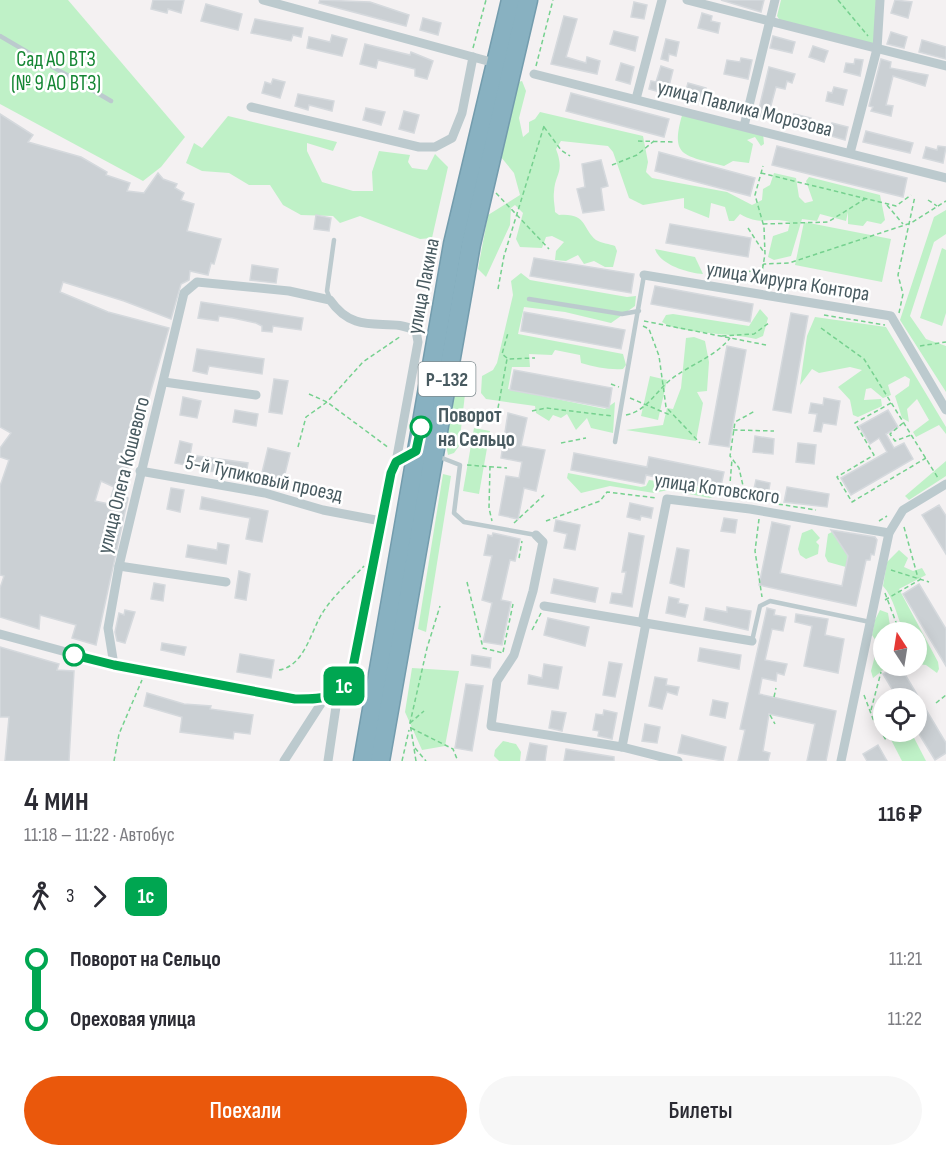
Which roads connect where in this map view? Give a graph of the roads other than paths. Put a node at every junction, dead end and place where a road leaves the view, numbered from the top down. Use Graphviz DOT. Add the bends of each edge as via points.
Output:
graph roads {
  1 [pos="263,0"];
  2 [pos="511,0"];
  3 [pos="528,0"];
  4 [pos="662,0"];
  5 [pos="687,0"];
  6 [pos="775,0"];
  7 [pos="880,0"];
  8 [pos="770,21"];
  9 [pos="0,36"];
  10 [pos="877,47"];
  11 [pos="473,53"];
  12 [pos="495,63"];
  13 [pos="946,66"];
  14 [pos="534,74"];
  15 [pos="636,99"];
  16 [pos="111,101"];
  17 [pos="251,107"];
  18 [pos="744,126"];
  19 [pos="850,153"];
  20 [pos="946,178"];
  21 [pos="334,240"];
  22 [pos="644,275"];
  23 [pos="529,299"];
  24 [pos="330,300"];
  25 [pos="639,311"];
  26 [pos="164,382"];
  27 [pos="256,395"];
  28 [pos="946,410"];
  29 [pos="615,442"];
  30 [pos="403,455"];
  31 [pos="434,455"];
  32 [pos="140,471"];
  33 [pos="943,483"];
  34 [pos="381,521"];
  35 [pos="889,533"];
  36 [pos="536,534"];
  37 [pos="119,566"];
  38 [pos="226,582"];
  39 [pos="544,606"];
  40 [pos="870,622"];
  41 [pos="644,623"];
  42 [pos="0,634"];
  43 [pos="752,641"];
  44 [pos="114,665"];
  45 [pos="338,693"];
  46 [pos="324,699"];
  47 [pos="622,747"];
  48 [pos="284,761"];
  49 [pos="328,761"];
  50 [pos="363,761"];
  51 [pos="380,761"];
  52 [pos="678,761"];
  53 [pos="841,761"];
  1 -- 11 [label="street"];
  2 -- 12 [label="highway, улица Лакина / Р-132"];
  3 -- 31 [label="highway, улица Лакина / Р-132" via="471,244"];
  4 -- 15 [label="street"];
  5 -- 8 [label="street"];
  6 -- 8 [label="street"];
  7 -- 10 [label="street"];
  8 -- 10 [label="street"];
  8 -- 18 [label="street"];
  9 -- 16 [label="lane"];
  10 -- 13 [label="street"];
  10 -- 19 [label="street"];
  11 -- 12 [label="street"];
  11 -- 17 [label="street" via="462,113 452,138 435,147 419,147"];
  12 -- 30 [label="highway, улица Лакина / Р-132"];
  14 -- 15 [label="street, улица Павлика Морозова"];
  15 -- 18 [label="street, улица Павлика Морозова"];
  18 -- 19 [label="street, улица Павлика Морозова"];
  19 -- 20 [label="street, улица Павлика Морозова"];
  21 -- 24 [label="lane" via="327,291"];
  22 -- 25 [label="lane"];
  22 -- 28 [label="street, улица Хирурга Контора" via="891,316 891,324"];
  23 -- 25 [label="lane" via="621,314"];
  24 -- 26 [label="street, улица Олега Кошевого" via="289,291 197,282 184,293"];
  24 -- 30 [label="street" via="338,312 362,324 414,330 418,342"];
  25 -- 29 [label="lane"];
  26 -- 27 [label="street"];
  26 -- 32 [label="street, улица Олега Кошевого"];
  30 -- 34 [label="street"];
  30 -- 50 [label="highway, улица Лакина / Р-132"];
  31 -- 36 [label="lane" via="460,465 454,513 464,522"];
  31 -- 51 [label="highway, улица Лакина / Р-132"];
  32 -- 34 [label="street, 5-й Тупиковый проезд" via="265,493"];
  32 -- 37 [label="street, улица Олега Кошевого"];
  33 -- 35 [label="street" via="895,515"];
  34 -- 45 [label="street" via="351,677"];
  35 -- 40 [label="street"];
  35 -- 41 [label="street, улица Котовского" via="667,499"];
  36 -- 47 [label="street" via="543,542 533,591 514,655 497,681 491,726"];
  37 -- 38 [label="street"];
  37 -- 44 [label="street, улица Олега Кошевого" via="108,628"];
  39 -- 41 [label="street"];
  40 -- 43 [label="lane" via="770,601 760,606"];
  40 -- 53 [label="street"];
  41 -- 43 [label="street"];
  41 -- 47 [label="street"];
  42 -- 44 [label="street"];
  44 -- 46 [label="street" via="295,699"];
  45 -- 46 [label="street"];
  45 -- 49 [label="street"];
  46 -- 48 [label="street"];
  47 -- 52 [label="street"];
}
